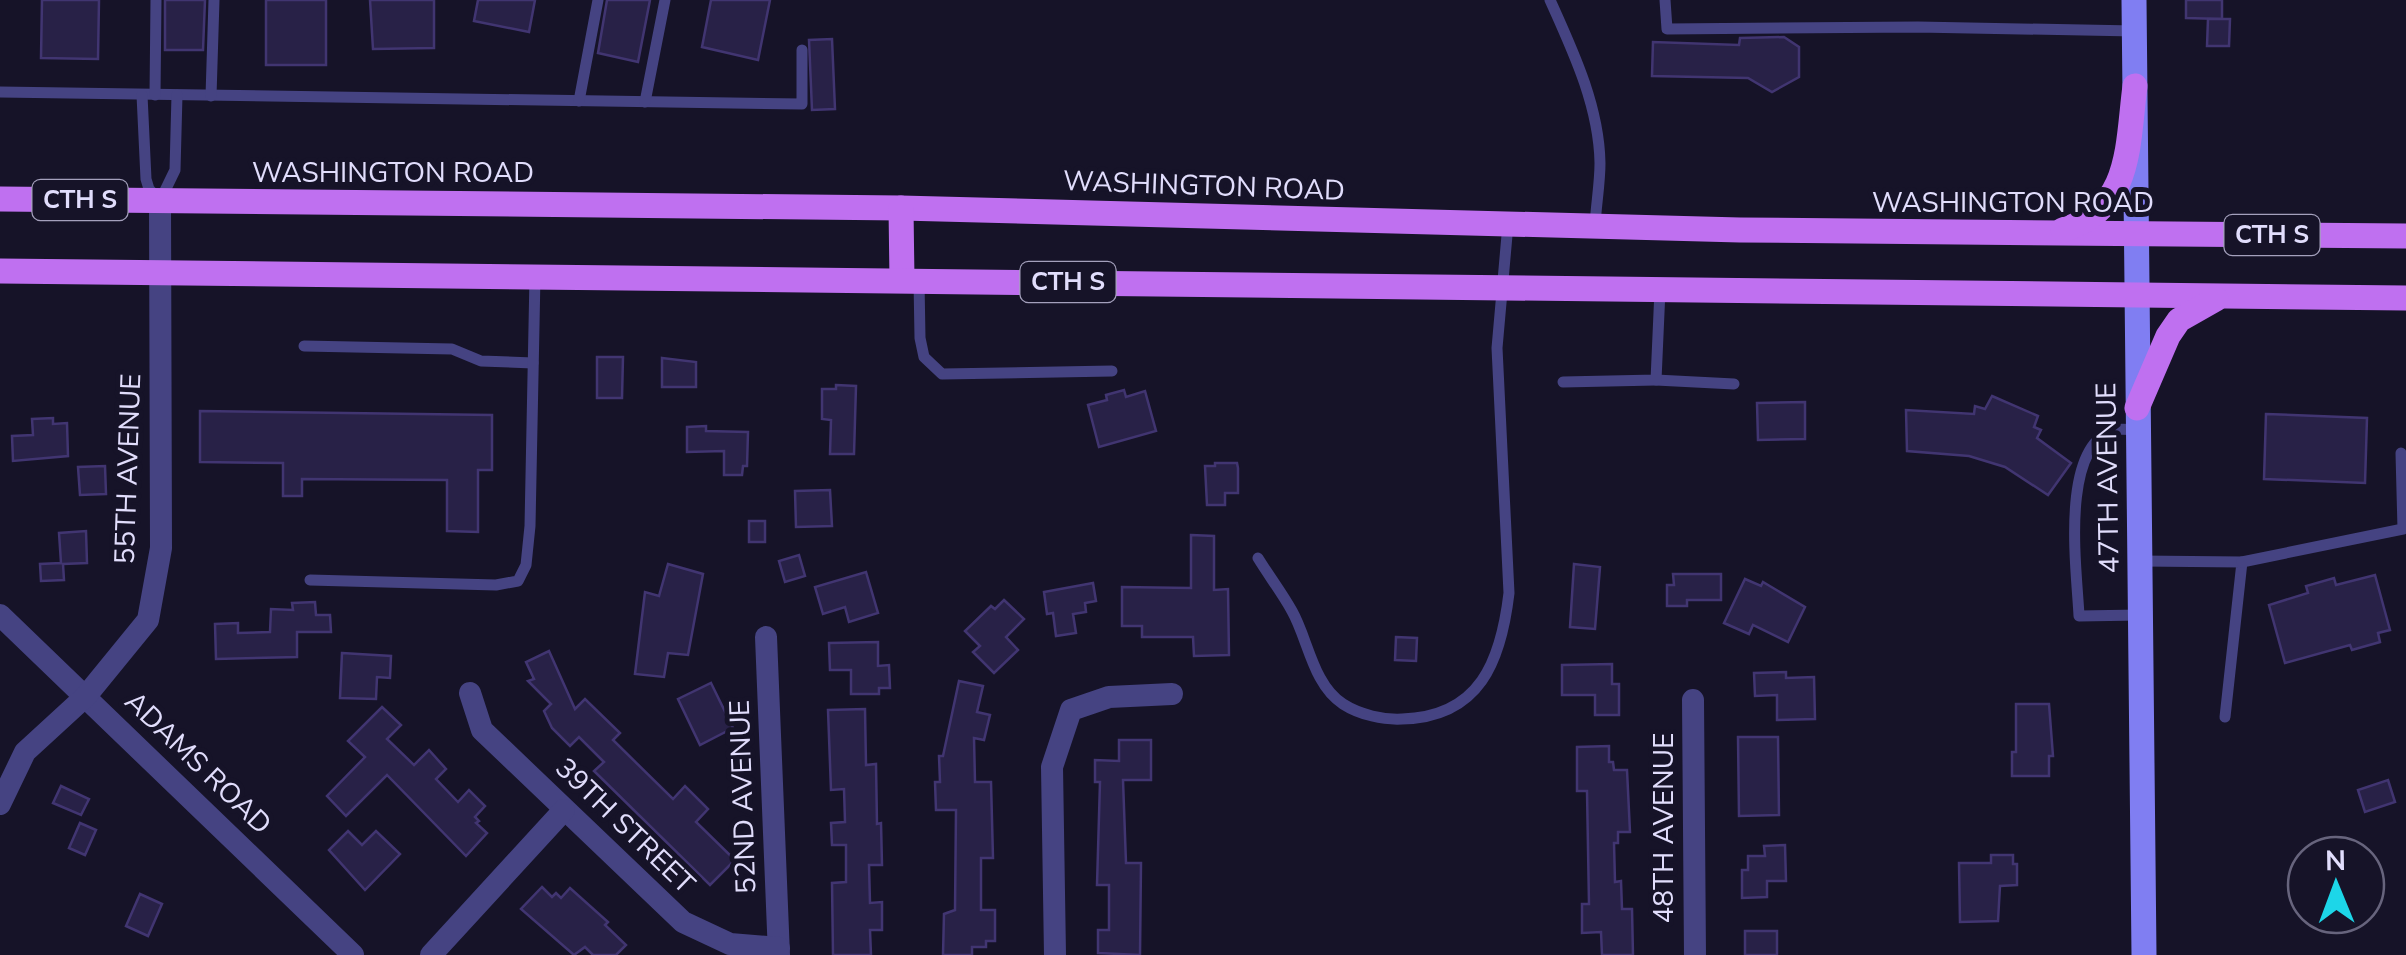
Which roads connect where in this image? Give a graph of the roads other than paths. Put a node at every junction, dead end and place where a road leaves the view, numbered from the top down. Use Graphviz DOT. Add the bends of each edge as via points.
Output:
graph roads {
  1 [pos="156,0"];
  2 [pos="214,0"];
  3 [pos="598,0"];
  4 [pos="664,0"];
  5 [pos="1550,0"];
  6 [pos="1665,0"];
  7 [pos="2134,0"];
  8 [pos="2135,31"];
  9 [pos="802,50"];
  10 [pos="2135,86"];
  11 [pos="0,92"];
  12 [pos="148,95"];
  13 [pos="178,95"];
  14 [pos="211,96"];
  15 [pos="579,101"];
  16 [pos="646,102"];
  17 [pos="0,199"];
  18 [pos="160,201"];
  19 [pos="901,208"];
  20 [pos="1508,224"];
  21 [pos="1595,226"];
  22 [pos="2053,233"];
  23 [pos="2138,233"];
  24 [pos="2406,236"];
  25 [pos="0,271"];
  26 [pos="161,272"];
  27 [pos="535,276"];
  28 [pos="911,280"];
  29 [pos="1502,288"];
  30 [pos="1660,290"];
  31 [pos="2136,296"];
  32 [pos="2221,296"];
  33 [pos="2406,298"];
  34 [pos="304,346"];
  35 [pos="533,363"];
  36 [pos="1112,371"];
  37 [pos="1656,380"];
  38 [pos="1563,382"];
  39 [pos="1734,384"];
  40 [pos="2138,419"];
  41 [pos="2401,454"];
  42 [pos="1258,558"];
  43 [pos="2139,561"];
  44 [pos="2242,562"];
  45 [pos="310,580"];
  46 [pos="0,615"];
  47 [pos="2140,615"];
  48 [pos="766,637"];
  49 [pos="470,693"];
  50 [pos="1172,694"];
  51 [pos="86,696"];
  52 [pos="1693,700"];
  53 [pos="2225,717"];
  54 [pos="0,804"];
  55 [pos="564,810"];
  56 [pos="779,951"];
  57 [pos="353,955"];
  58 [pos="430,955"];
  59 [pos="1055,955"];
  60 [pos="1695,955"];
  61 [pos="2144,955"];
  1 -- 12 [label="lane"];
  2 -- 14 [label="lane"];
  3 -- 15 [label="lane"];
  4 -- 16 [label="lane"];
  5 -- 21 [label="lane" via="1595,118"];
  6 -- 8 [label="lane" via="1668,28"];
  7 -- 8 [label="street, 47TH AVENUE"];
  8 -- 10 [label="street, 47TH AVENUE"];
  9 -- 16 [label="lane" via="802,104"];
  10 -- 22 [label="main road" via="2126,155 2109,203 2089,220"];
  10 -- 23 [label="street, 47TH AVENUE"];
  11 -- 12 [label="lane"];
  12 -- 13 [label="lane"];
  12 -- 18 [label="lane" via="146,179"];
  13 -- 14 [label="lane"];
  13 -- 18 [label="lane" via="175,170"];
  14 -- 15 [label="lane"];
  15 -- 16 [label="lane"];
  17 -- 18 [label="main road, WASHINGTON ROAD / CTH S"];
  18 -- 19 [label="main road, WASHINGTON ROAD / CTH S"];
  18 -- 26 [label="street, 55TH AVENUE"];
  19 -- 20 [label="main road, WASHINGTON ROAD / CTH S"];
  19 -- 28 [label="main road"];
  20 -- 21 [label="main road, WASHINGTON ROAD / CTH S"];
  20 -- 29 [label="lane"];
  21 -- 22 [label="main road, WASHINGTON ROAD / CTH S"];
  22 -- 23 [label="main road, WASHINGTON ROAD / CTH S"];
  23 -- 24 [label="main road, WASHINGTON ROAD / CTH S"];
  23 -- 31 [label="street, 47TH AVENUE"];
  25 -- 26 [label="main road, CTH S"];
  26 -- 27 [label="main road, CTH S"];
  26 -- 51 [label="street, 55TH AVENUE" via="161,548 148,620"];
  27 -- 28 [label="main road, CTH S"];
  27 -- 35 [label="lane"];
  28 -- 29 [label="main road, CTH S"];
  28 -- 36 [label="lane" via="924,357 942,374"];
  29 -- 30 [label="main road, CTH S"];
  29 -- 42 [label="lane" via="1497,348 1509,594 1493,665 1467,700 1424,719 1384,720 1342,704 1314,668 1293,613"];
  30 -- 31 [label="main road, CTH S"];
  30 -- 37 [label="lane"];
  31 -- 32 [label="main road, CTH S"];
  31 -- 40 [label="street, 47TH AVENUE"];
  32 -- 33 [label="main road, CTH S"];
  32 -- 40 [label="main road" via="2179,320 2168,336"];
  34 -- 35 [label="lane" via="452,349 481,361"];
  35 -- 45 [label="lane" via="530,526 518,582"];
  37 -- 38 [label="lane"];
  37 -- 39 [label="lane"];
  40 -- 43 [label="street, 47TH AVENUE"];
  40 -- 47 [label="lane" via="2086,454 2075,499 2078,616"];
  41 -- 44 [label="lane" via="2402,529"];
  43 -- 44 [label="lane"];
  43 -- 47 [label="street, 47TH AVENUE"];
  44 -- 53 [label="lane"];
  46 -- 51 [label="street, ADAMS ROAD"];
  47 -- 61 [label="street, 47TH AVENUE"];
  48 -- 56 [label="street, 52ND AVENUE"];
  49 -- 55 [label="street, 39TH STREET" via="482,730"];
  50 -- 59 [label="street" via="1108,697 1071,710 1052,767"];
  51 -- 54 [label="street, 55TH AVENUE" via="25,752"];
  51 -- 57 [label="street, ADAMS ROAD"];
  52 -- 60 [label="street, 48TH AVENUE"];
  55 -- 56 [label="street, 39TH STREET" via="683,922 730,944"];
  55 -- 58 [label="street"];
}
